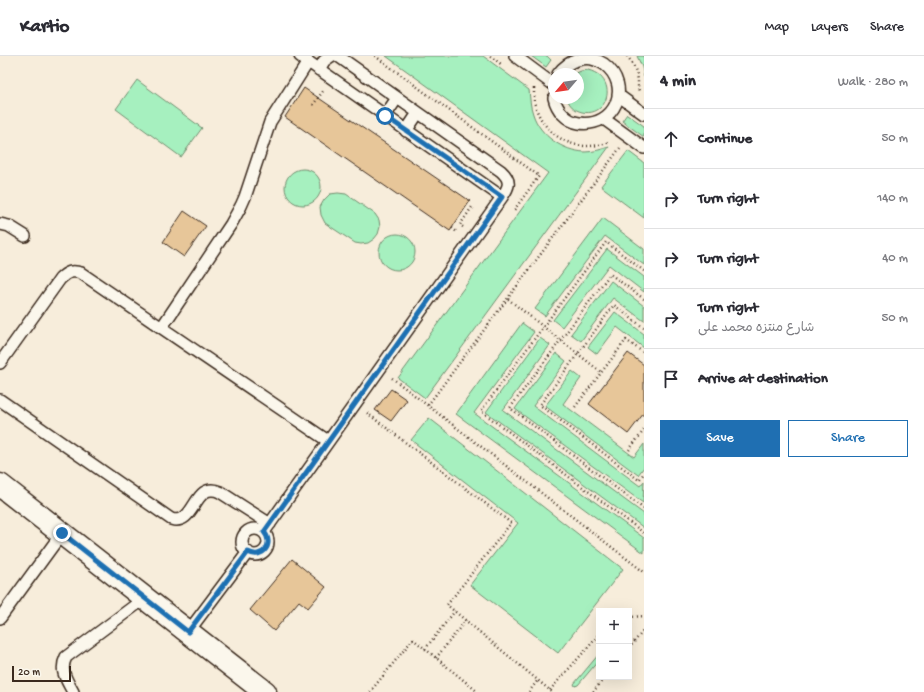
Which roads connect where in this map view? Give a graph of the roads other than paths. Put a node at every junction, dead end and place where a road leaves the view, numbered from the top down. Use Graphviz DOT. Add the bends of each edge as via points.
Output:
graph roads {
  1 [pos="331,56"];
  2 [pos="338,56"];
  3 [pos="515,56"];
  4 [pos="304,59"];
  5 [pos="569,59"];
  6 [pos="563,68"];
  7 [pos="319,70"];
  8 [pos="548,80"];
  9 [pos="618,95"];
  10 [pos="397,98"];
  11 [pos="556,104"];
  12 [pos="418,113"];
  13 [pos="644,114"];
  14 [pos="385,116"];
  15 [pos="604,119"];
  16 [pos="406,131"];
  17 [pos="644,148"];
  18 [pos="502,197"];
  19 [pos="0,224"];
  20 [pos="25,236"];
  21 [pos="162,328"];
  22 [pos="0,363"];
  23 [pos="0,400"];
  24 [pos="328,441"];
  25 [pos="0,485"];
  26 [pos="267,528"];
  27 [pos="62,533"];
  28 [pos="248,552"];
  29 [pos="145,598"];
  30 [pos="0,618"];
  31 [pos="188,632"];
  32 [pos="74,692"];
  33 [pos="265,692"];
  1 -- 7 [label="lane" via="324,61"];
  2 -- 10 [label="lane"];
  3 -- 8 [label="lane"];
  4 -- 7 [label="lane"];
  4 -- 21 [label="lane" via="270,122 237,215"];
  5 -- 6 [label="lane"];
  5 -- 9 [label="lane" via="592,59 601,62 615,76"];
  7 -- 14 [label="lane"];
  9 -- 13 [label="lane"];
  9 -- 15 [label="lane" via="614,108"];
  10 -- 12 [label="lane"];
  10 -- 14 [label="lane"];
  11 -- 15 [label="lane" via="561,112 576,122 595,123"];
  12 -- 16 [label="lane"];
  12 -- 18 [label="lane" via="505,175 509,184"];
  14 -- 16 [label="lane"];
  15 -- 17 [label="lane"];
  16 -- 18 [label="lane"];
  18 -- 24 [label="lane"];
  19 -- 20 [label="lane" via="9,226"];
  21 -- 22 [label="lane" via="81,273 70,272 60,279"];
  21 -- 24 [label="lane"];
  23 -- 26 [label="lane" via="171,519 184,518 202,494 215,490"];
  24 -- 26 [label="lane"];
  25 -- 27 [label="street"];
  26 -- 28 [label="lane" via="268,543 263,553 255,555"];
  26 -- 28 [label="lane" via="254,529 245,534 242,544"];
  27 -- 29 [label="street"];
  27 -- 30 [label="lane"];
  28 -- 31 [label="lane"];
  29 -- 31 [label="street"];
  29 -- 32 [label="lane" via="66,657 64,672"];
  31 -- 33 [label="street"];
}
